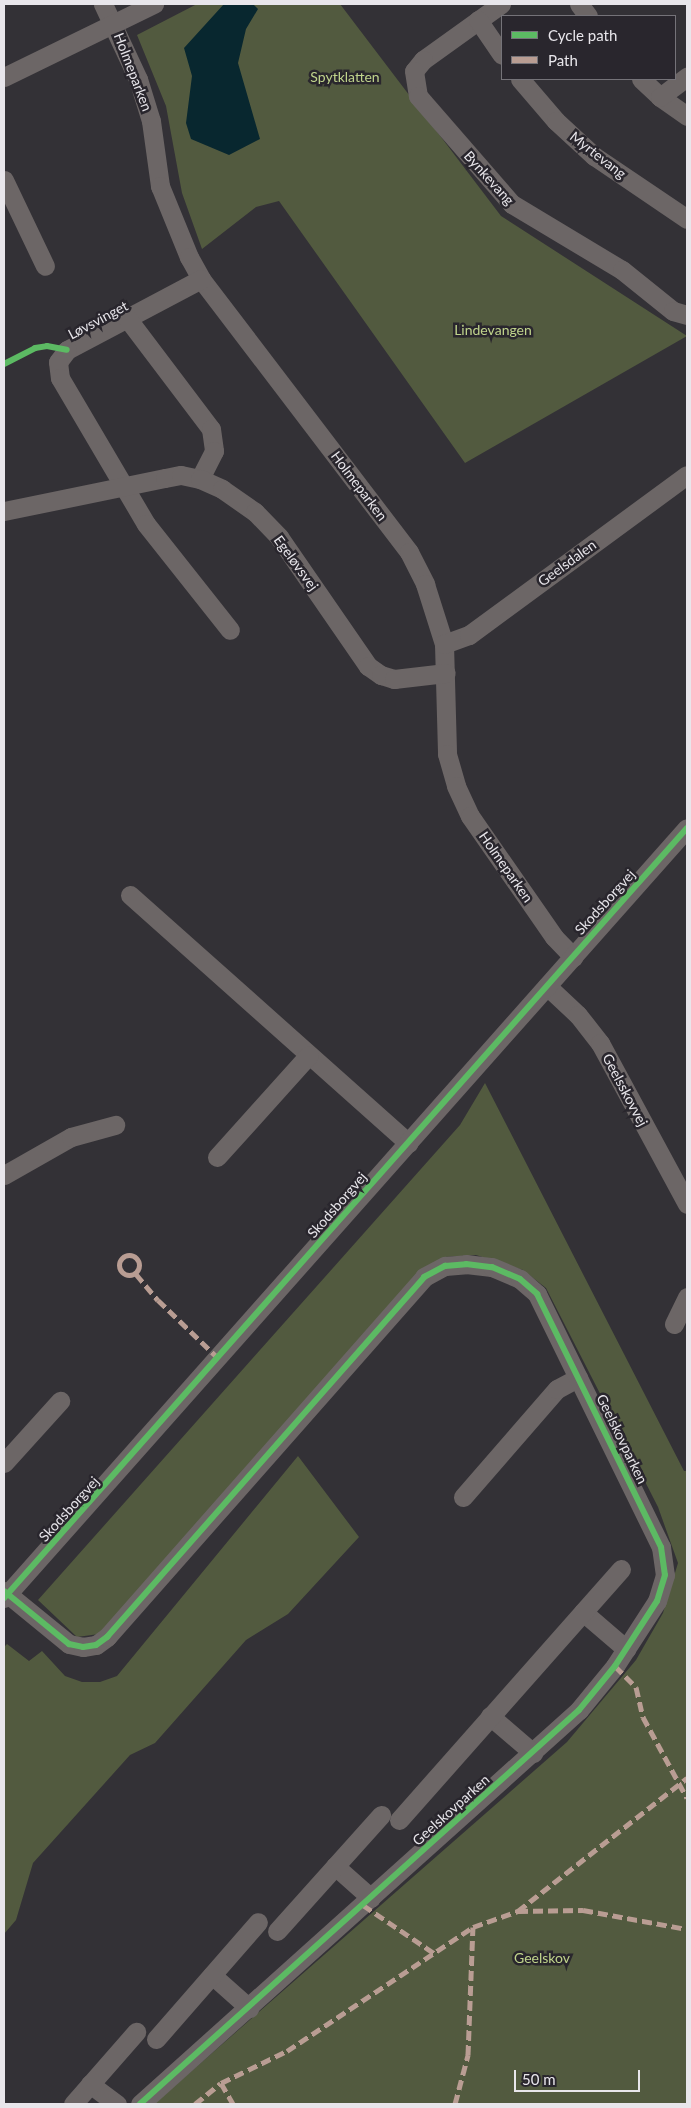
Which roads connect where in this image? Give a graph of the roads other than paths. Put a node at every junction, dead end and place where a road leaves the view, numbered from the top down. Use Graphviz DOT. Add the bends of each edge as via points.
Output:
graph roads {
  1 [pos="102,4"];
  2 [pos="154,4"];
  3 [pos="501,4"];
  4 [pos="579,4"];
  5 [pos="587,15"];
  6 [pos="478,20"];
  7 [pos="114,23"];
  8 [pos="501,54"];
  9 [pos="4,77"];
  10 [pos="687,77"];
  11 [pos="521,80"];
  12 [pos="642,80"];
  13 [pos="660,97"];
  14 [pos="687,116"];
  15 [pos="4,180"];
  16 [pos="687,219"];
  17 [pos="44,266"];
  18 [pos="201,279"];
  19 [pos="687,315"];
  20 [pos="127,318"];
  21 [pos="687,475"];
  22 [pos="200,479"];
  23 [pos="124,488"];
  24 [pos="4,511"];
  25 [pos="230,630"];
  26 [pos="444,644"];
  27 [pos="446,673"];
  28 [pos="687,828"];
  29 [pos="130,895"];
  30 [pos="573,957"];
  31 [pos="547,986"];
  32 [pos="309,1055"];
  33 [pos="116,1125"];
  34 [pos="408,1144"];
  35 [pos="217,1157"];
  36 [pos="4,1175"];
  37 [pos="687,1204"];
  38 [pos="687,1297"];
  39 [pos="674,1324"];
  40 [pos="578,1378"];
  41 [pos="60,1401"];
  42 [pos="4,1463"];
  43 [pos="463,1496"];
  44 [pos="621,1569"];
  45 [pos="5,1595"];
  46 [pos="583,1612"];
  47 [pos="626,1649"];
  48 [pos="490,1716"];
  49 [pos="533,1753"];
  50 [pos="335,1866"];
  51 [pos="371,1898"];
  52 [pos="258,1922"];
  53 [pos="277,1931"];
  54 [pos="212,1975"];
  55 [pos="249,2008"];
  56 [pos="136,2032"];
  57 [pos="156,2039"];
  58 [pos="90,2084"];
  59 [pos="72,2104"];
  60 [pos="117,2104"];
  61 [pos="140,2104"];
  1 -- 7 [label="street, Holmeparken"];
  2 -- 7 [label="street"];
  3 -- 6 [label="street, Bynkevang"];
  4 -- 5 [label="street"];
  6 -- 8 [label="street"];
  6 -- 19 [label="street, Bynkevang" via="423,60 414,71 418,96 512,204 622,270 673,311"];
  7 -- 9 [label="street"];
  7 -- 18 [label="street, Holmeparken" via="138,79 151,121 160,186 173,224"];
  10 -- 13 [label="street"];
  11 -- 16 [label="street, Myrtevang" via="556,121 594,156"];
  12 -- 13 [label="street"];
  13 -- 14 [label="street"];
  15 -- 17 [label="street"];
  18 -- 20 [label="street, Løvsvinget"];
  18 -- 26 [label="street, Holmeparken" via="409,552 425,584"];
  20 -- 22 [label="street, Løvsvinget" via="211,429 214,451"];
  20 -- 23 [label="street, Løvsvinget" via="67,350 58,362 60,378"];
  21 -- 26 [label="street, Geelsdalen" via="468,635"];
  22 -- 23 [label="street, Egeløvsvej" via="181,475"];
  22 -- 27 [label="street, Egeløvsvej" via="222,489 255,512 279,537 368,666 381,675 394,678"];
  23 -- 24 [label="street, Egeløvsvej"];
  23 -- 25 [label="street" via="146,524"];
  26 -- 27 [label="street, Holmeparken"];
  27 -- 30 [label="street, Holmeparken" via="447,754 456,786 470,816 554,936"];
  28 -- 30 [label="street, Skodsborgvej"];
  29 -- 32 [label="street"];
  30 -- 31 [label="street, Skodsborgvej"];
  31 -- 34 [label="street, Skodsborgvej"];
  31 -- 37 [label="street, Geelsskovvej" via="578,1015 600,1043"];
  32 -- 34 [label="street"];
  32 -- 35 [label="street"];
  33 -- 36 [label="street" via="71,1137"];
  34 -- 45 [label="street, Skodsborgvej"];
  38 -- 39 [label="street"];
  40 -- 43 [label="street" via="557,1389"];
  40 -- 45 [label="street, Geelskovparken" via="537,1294 520,1278 492,1267 446,1266 424,1277 107,1638 96,1645 82,1647 69,1644"];
  40 -- 47 [label="street, Geelskovparken" via="661,1547 665,1575 657,1601"];
  41 -- 42 [label="street"];
  44 -- 46 [label="street"];
  46 -- 47 [label="street"];
  46 -- 48 [label="street"];
  47 -- 49 [label="street, Geelskovparken" via="579,1710"];
  48 -- 49 [label="street"];
  48 -- 50 [label="street" via="390,1817"];
  49 -- 51 [label="street, Geelskovparken"];
  50 -- 51 [label="street"];
  50 -- 53 [label="street"];
  51 -- 55 [label="street, Geelskovparken"];
  52 -- 54 [label="street"];
  54 -- 55 [label="street"];
  54 -- 57 [label="street"];
  55 -- 61 [label="street, Geelskovparken"];
  56 -- 58 [label="street"];
  58 -- 59 [label="street"];
  58 -- 60 [label="street"];
}
